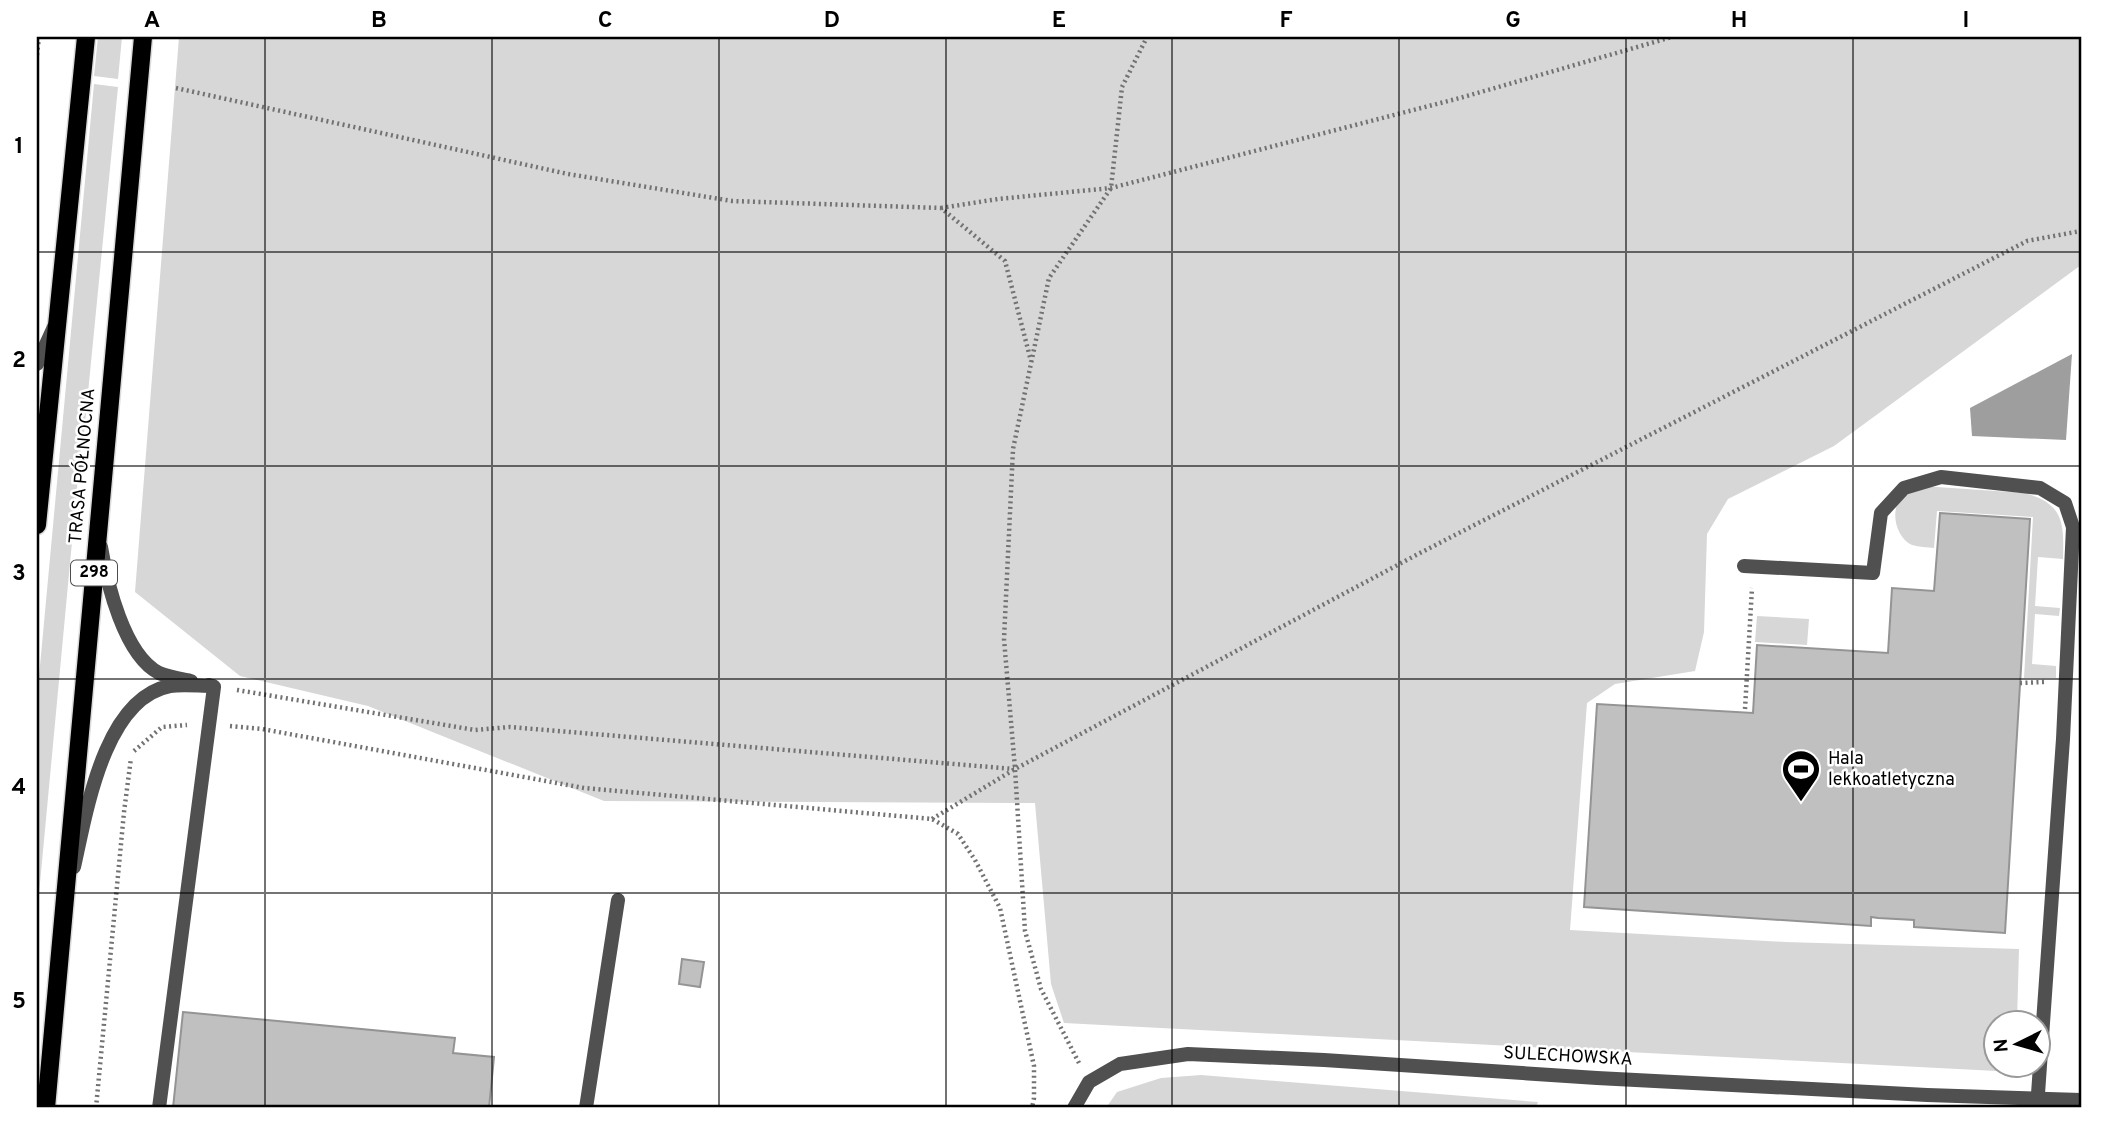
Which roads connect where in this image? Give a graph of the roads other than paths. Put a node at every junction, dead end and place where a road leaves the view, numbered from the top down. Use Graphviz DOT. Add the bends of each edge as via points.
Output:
graph roads {
  1 [pos="86,37"];
  2 [pos="143,37"];
  3 [pos="57,319"];
  4 [pos="37,365"];
  5 [pos="37,524"];
  6 [pos="98,532"];
  7 [pos="1749,566"];
  8 [pos="211,685"];
  9 [pos="618,900"];
  10 [pos="63,912"];
  11 [pos="2081,1100"];
  12 [pos="2037,1103"];
  13 [pos="46,1108"];
  14 [pos="159,1108"];
  15 [pos="586,1108"];
  16 [pos="1074,1108"];
  1 -- 3 [label="main road"];
  2 -- 6 [label="main road, TRASA PÓŁNOCNA / 298"];
  3 -- 4 [label="street"];
  3 -- 5 [label="main road"];
  6 -- 8 [label="street" via="129,642 160,674"];
  6 -- 10 [label="main road, TRASA PÓŁNOCNA / 298"];
  7 -- 12 [label="street" via="1873,573 1881,513 1904,488 1941,477 2040,488 2065,503 2073,527"];
  8 -- 10 [label="street" via="169,686 150,694 116,729 94,779"];
  8 -- 14 [label="street"];
  9 -- 15 [label="street"];
  10 -- 13 [label="main road, TRASA PÓŁNOCNA / 298"];
  11 -- 12 [label="street, SULECHOWSKA"];
  12 -- 16 [label="street, SULECHOWSKA" via="1188,1054 1120,1064 1089,1082"];
}
